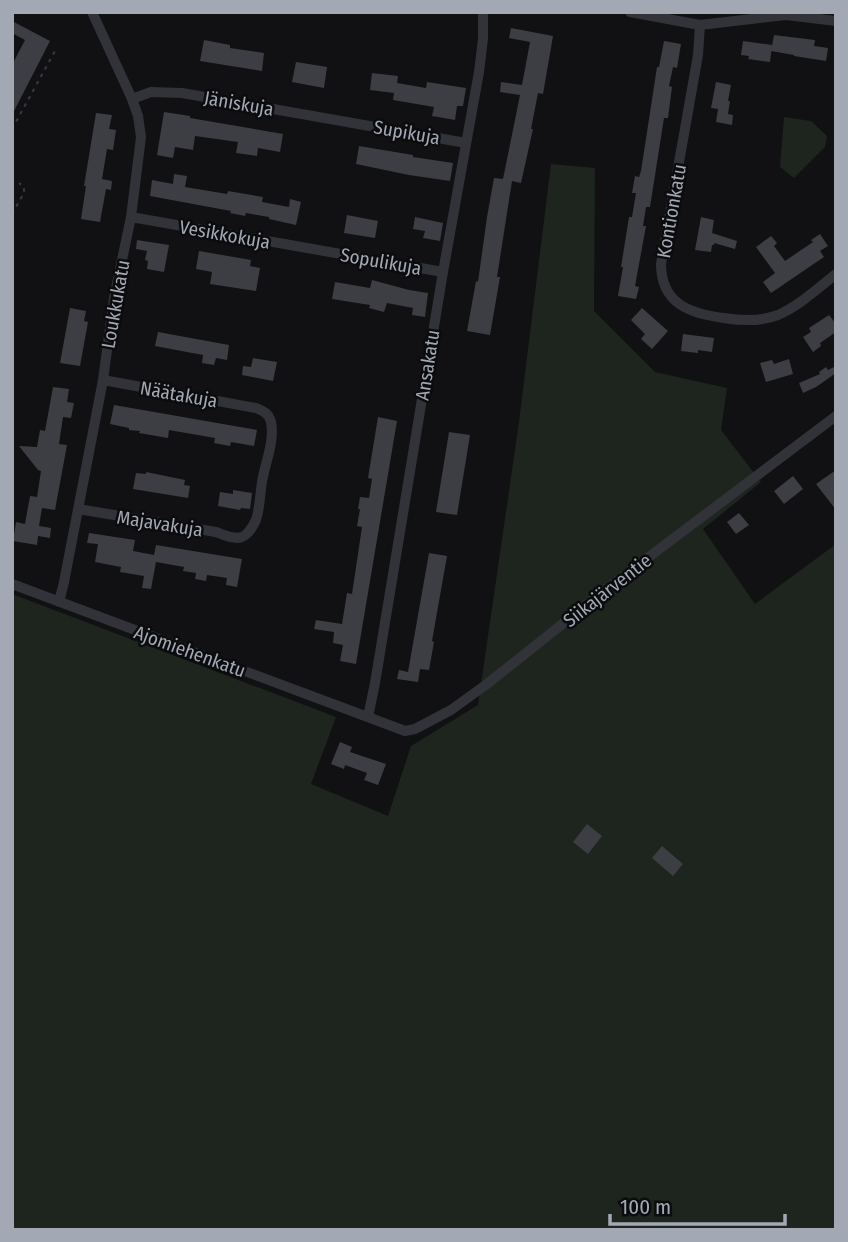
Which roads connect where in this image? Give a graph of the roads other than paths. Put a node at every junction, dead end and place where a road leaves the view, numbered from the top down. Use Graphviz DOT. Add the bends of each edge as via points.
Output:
graph roads {
  1 [pos="92,12"];
  2 [pos="483,12"];
  3 [pos="630,12"];
  4 [pos="836,21"];
  5 [pos="700,25"];
  6 [pos="132,99"];
  7 [pos="347,122"];
  8 [pos="466,143"];
  9 [pos="131,217"];
  10 [pos="318,250"];
  11 [pos="443,272"];
  12 [pos="836,274"];
  13 [pos="103,380"];
  14 [pos="836,416"];
  15 [pos="78,509"];
  16 [pos="241,537"];
  17 [pos="12,584"];
  18 [pos="59,602"];
  19 [pos="368,717"];
  1 -- 6 [label="street, Loukkukatu"];
  2 -- 8 [label="street, Ansakatu" via="479,72"];
  3 -- 5 [label="street"];
  4 -- 5 [label="street" via="786,15"];
  5 -- 12 [label="street, Kontionkatu" via="661,264 670,293 692,312 753,321 787,310"];
  6 -- 7 [label="street, Jäniskuja" via="151,92 182,93"];
  6 -- 9 [label="street, Loukkukatu" via="141,136"];
  7 -- 8 [label="street, Supikuja"];
  8 -- 11 [label="street, Ansakatu"];
  9 -- 10 [label="street, Vesikkokuja"];
  9 -- 13 [label="street, Loukkukatu"];
  10 -- 11 [label="street, Sopulikuja"];
  11 -- 19 [label="street, Ansakatu"];
  13 -- 15 [label="street, Loukkukatu"];
  13 -- 16 [label="street, Näätakuja" via="256,408 269,416 272,433 256,519"];
  14 -- 19 [label="street, Siikajärventie" via="451,710 405,731"];
  15 -- 16 [label="street, Majavakuja"];
  15 -- 18 [label="street, Loukkukatu"];
  17 -- 18 [label="street, Ajomiehenkatu"];
  18 -- 19 [label="street, Ajomiehenkatu"];
}
